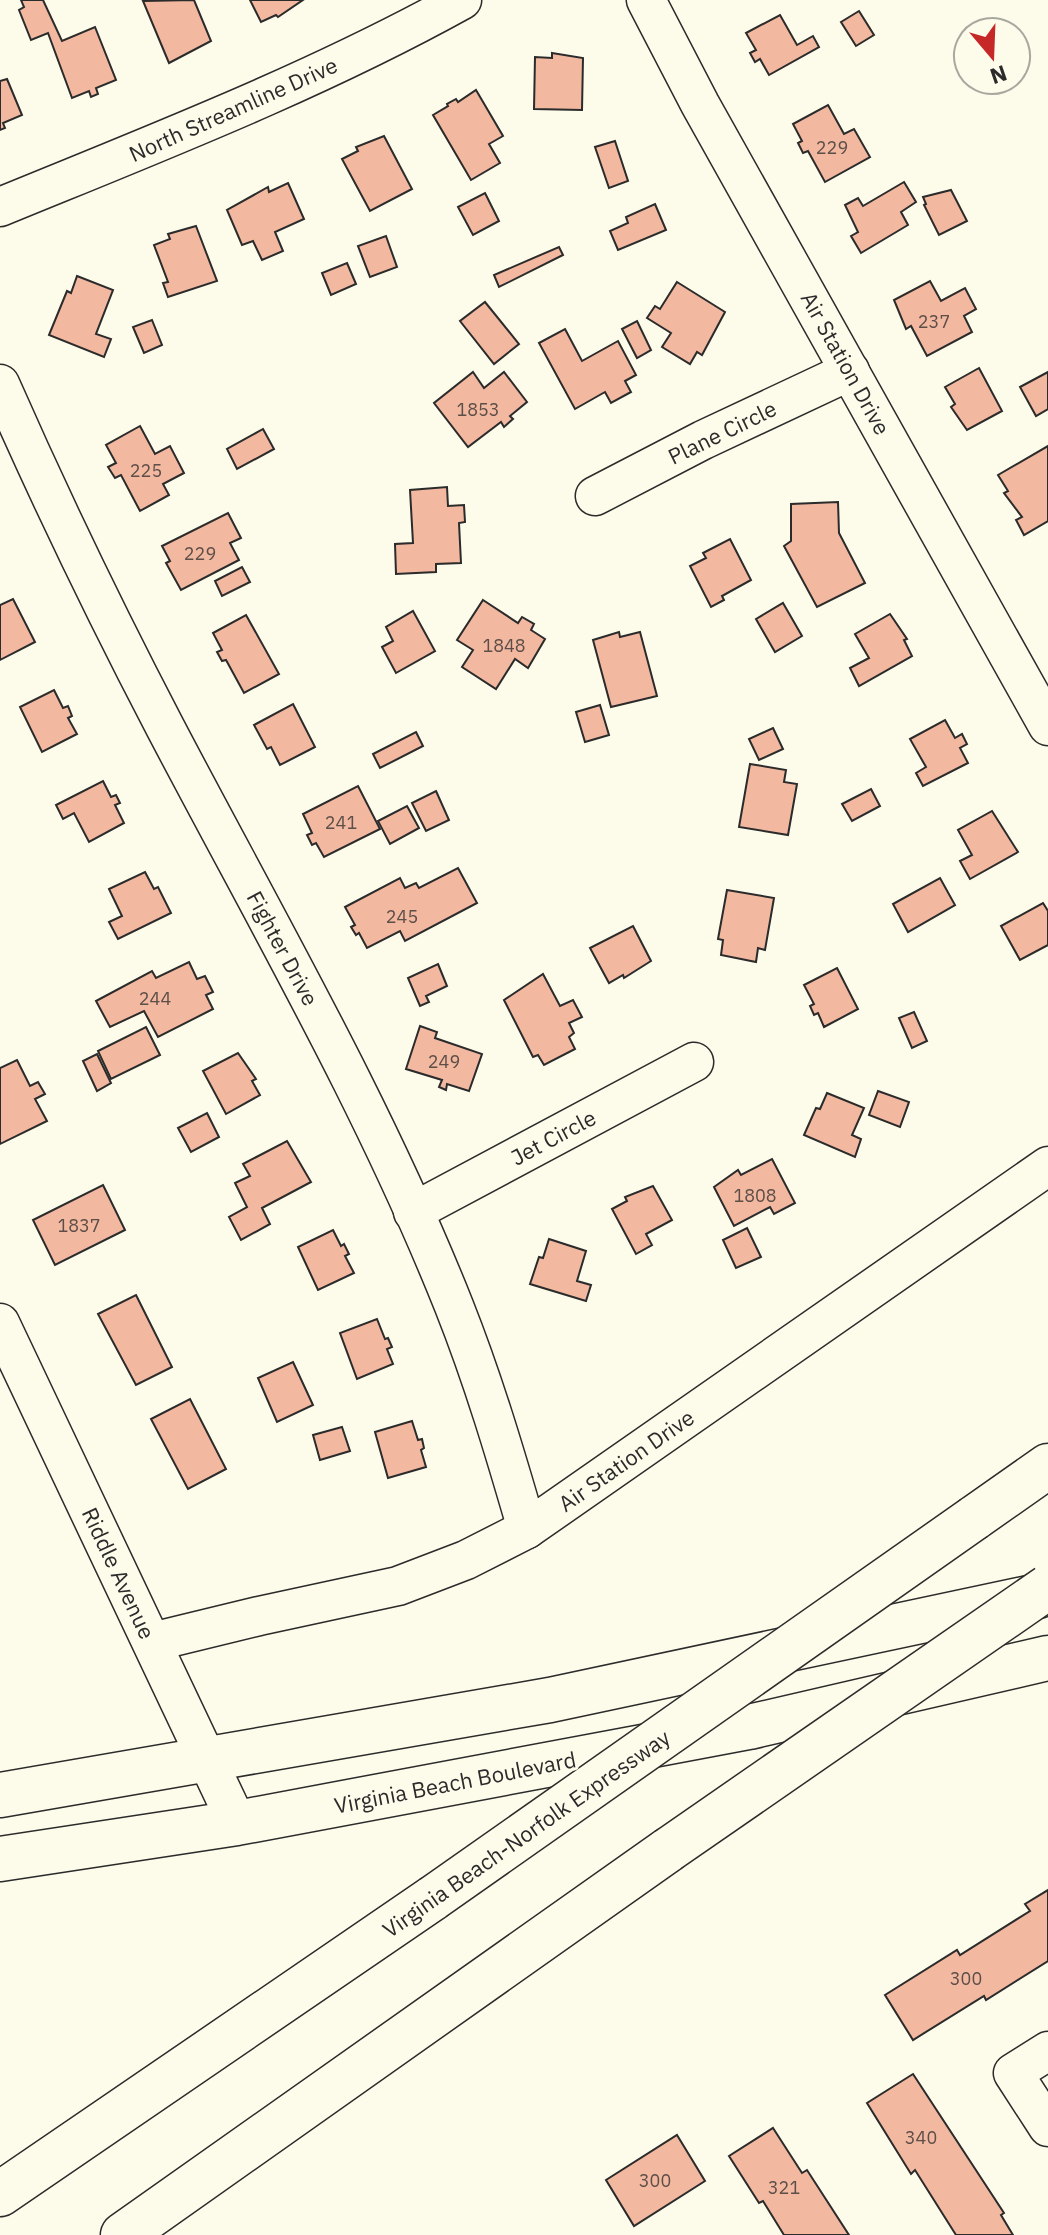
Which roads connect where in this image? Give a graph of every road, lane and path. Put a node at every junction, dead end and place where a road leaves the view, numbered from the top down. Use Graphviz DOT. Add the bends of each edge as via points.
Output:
graph roads {
  1 [pos="462,0"];
  2 [pos="646,0"];
  3 [pos="0,207"];
  4 [pos="850,371"];
  5 [pos="0,384"];
  6 [pos="595,496"];
  7 [pos="1048,726"];
  8 [pos="694,1062"];
  9 [pos="1048,1166"];
  10 [pos="413,1212"];
  11 [pos="0,1323"];
  12 [pos="1048,1466"];
  13 [pos="527,1529"];
  14 [pos="1048,1587"];
  15 [pos="1048,1594"];
  16 [pos="152,1642"];
  17 [pos="1048,1658"];
  18 [pos="208,1760"];
  19 [pos="0,1795"];
  20 [pos="237,1823"];
  21 [pos="0,1859"];
  22 [pos="1048,2051"];
  23 [pos="1048,2127"];
  24 [pos="0,2194"];
  25 [pos="123,2235"];
  1 -- 3 [label="street, North Streamline Drive" via="249,106"];
  2 -- 4 [label="street, Air Station Drive"];
  4 -- 6 [label="street, Plane Circle"];
  4 -- 7 [label="street, Air Station Drive"];
  5 -- 10 [label="street, Fighter Drive" via="52,502 345,1067"];
  8 -- 10 [label="street, Jet Circle"];
  9 -- 13 [label="street, Air Station Drive"];
  10 -- 13 [label="street, Fighter Drive" via="495,1415"];
  11 -- 16 [label="street, Riddle Avenue"];
  12 -- 24 [label="main road, Virginia Beach-Norfolk Expressway, bridge"];
  13 -- 16 [label="street, Air Station Drive" via="398,1586"];
  14 -- 25 [label="main road, bridge"];
  15 -- 18 [label="main road" via="550,1700"];
  16 -- 18 [label="street, Riddle Avenue"];
  17 -- 20 [label="main road, Virginia Beach Boulevard" via="749,1727"];
  18 -- 19 [label="main road"];
  18 -- 20 [label="street, Riddle Avenue"];
  20 -- 21 [label="main road, Virginia Beach Boulevard"];
  22 -- 23 [label="street" via="1013,2073"];
}
